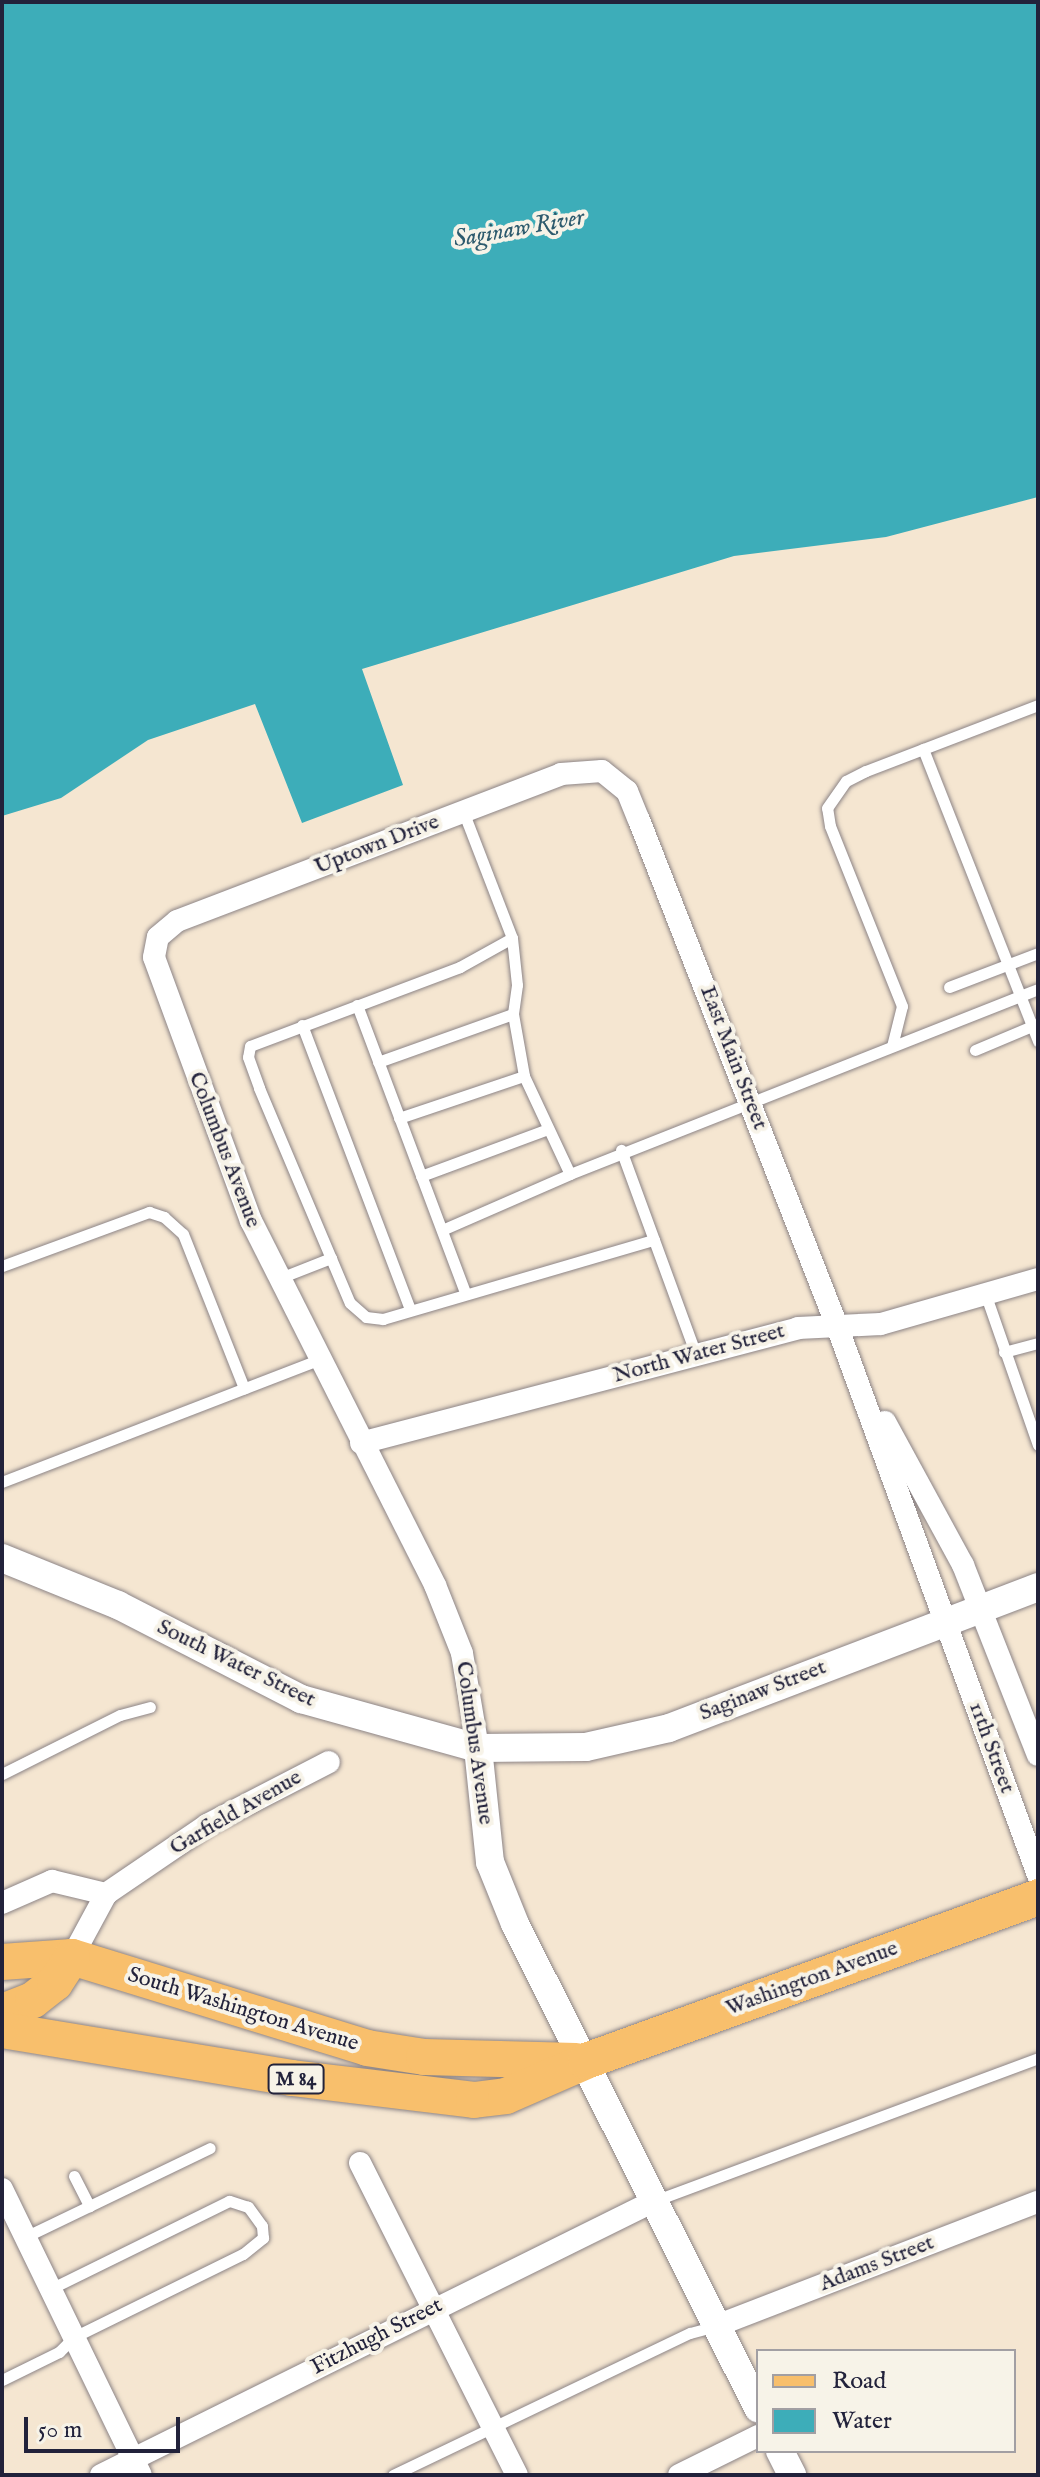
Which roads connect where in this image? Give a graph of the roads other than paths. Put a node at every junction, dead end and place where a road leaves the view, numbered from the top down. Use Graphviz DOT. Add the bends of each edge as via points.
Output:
graph roads {
  1 [pos="1037,708"];
  2 [pos="923,749"];
  3 [pos="602,771"];
  4 [pos="463,811"];
  5 [pos="158,937"];
  6 [pos="512,938"];
  7 [pos="1038,953"];
  8 [pos="1008,964"];
  9 [pos="949,987"];
  10 [pos="1038,989"];
  11 [pos="1020,996"];
  12 [pos="357,1005"];
  13 [pos="513,1014"];
  14 [pos="302,1025"];
  15 [pos="1035,1025"];
  16 [pos="1038,1041"];
  17 [pos="892,1046"];
  18 [pos="975,1050"];
  19 [pos="378,1062"];
  20 [pos="524,1076"];
  21 [pos="750,1101"];
  22 [pos="399,1118"];
  23 [pos="548,1129"];
  24 [pos="621,1150"];
  25 [pos="570,1174"];
  26 [pos="421,1176"];
  27 [pos="442,1230"];
  28 [pos="654,1240"];
  29 [pos="331,1258"];
  30 [pos="2,1266"];
  31 [pos="278,1279"];
  32 [pos="1038,1279"];
  33 [pos="465,1293"];
  34 [pos="985,1293"];
  35 [pos="410,1310"];
  36 [pos="837,1326"];
  37 [pos="1038,1343"];
  38 [pos="1004,1352"];
  39 [pos="696,1355"];
  40 [pos="849,1355"];
  41 [pos="318,1360"];
  42 [pos="244,1388"];
  43 [pos="361,1443"];
  44 [pos="1038,1445"];
  45 [pos="2,1482"];
  46 [pos="2,1558"];
  47 [pos="1038,1587"];
  48 [pos="982,1607"];
  49 [pos="943,1622"];
  50 [pos="150,1707"];
  51 [pos="478,1748"];
  52 [pos="1038,1755"];
  53 [pos="329,1762"];
  54 [pos="2,1774"];
  55 [pos="1038,1875"];
  56 [pos="106,1894"];
  57 [pos="1038,1897"];
  58 [pos="2,1903"];
  59 [pos="72,1957"];
  60 [pos="2,1962"];
  61 [pos="2,2012"];
  62 [pos="2,2030"];
  63 [pos="1038,2058"];
  64 [pos="586,2061"];
  65 [pos="210,2148"];
  66 [pos="360,2163"];
  67 [pos="74,2176"];
  68 [pos="2,2189"];
  69 [pos="654,2201"];
  70 [pos="1038,2202"];
  71 [pos="89,2206"];
  72 [pos="15,2232"];
  73 [pos="50,2289"];
  74 [pos="434,2309"];
  75 [pos="716,2326"];
  76 [pos="74,2337"];
  77 [pos="2,2380"];
  78 [pos="756,2404"];
  79 [pos="492,2427"];
  80 [pos="756,2437"];
  81 [pos="781,2453"];
  82 [pos="137,2467"];
  83 [pos="101,2475"];
  84 [pos="393,2475"];
  85 [pos="517,2475"];
  86 [pos="679,2475"];
  87 [pos="792,2475"];
  1 -- 2 [label="lane"];
  2 -- 8 [label="lane"];
  2 -- 17 [label="lane" via="846,781 827,808 902,1006"];
  3 -- 4 [label="street, Uptown Drive" via="561,774"];
  3 -- 21 [label="street, East Main Street" via="627,791"];
  4 -- 5 [label="street, Uptown Drive" via="177,921"];
  4 -- 6 [label="lane"];
  5 -- 31 [label="street, Columbus Avenue" via="154,957 162,988"];
  6 -- 12 [label="lane" via="460,967"];
  6 -- 13 [label="lane" via="517,985"];
  7 -- 8 [label="lane"];
  8 -- 9 [label="lane"];
  8 -- 11 [label="lane"];
  10 -- 11 [label="lane"];
  11 -- 15 [label="lane"];
  11 -- 17 [label="lane"];
  12 -- 14 [label="lane"];
  12 -- 19 [label="lane"];
  13 -- 19 [label="lane"];
  13 -- 20 [label="lane"];
  14 -- 29 [label="lane" via="250,1046 248,1057"];
  14 -- 35 [label="lane"];
  15 -- 16 [label="lane"];
  15 -- 18 [label="lane"];
  17 -- 21 [label="lane"];
  19 -- 22 [label="lane"];
  20 -- 22 [label="lane"];
  20 -- 23 [label="lane"];
  21 -- 24 [label="lane"];
  21 -- 36 [label="street, East Main Street"];
  22 -- 26 [label="lane"];
  23 -- 25 [label="lane"];
  23 -- 26 [label="lane"];
  24 -- 25 [label="lane"];
  24 -- 28 [label="lane"];
  25 -- 27 [label="lane"];
  26 -- 27 [label="lane"];
  27 -- 33 [label="lane"];
  28 -- 33 [label="lane"];
  28 -- 39 [label="lane"];
  29 -- 31 [label="lane"];
  29 -- 35 [label="lane" via="350,1303 366,1317 383,1319"];
  30 -- 42 [label="lane" via="149,1212 164,1217 183,1234"];
  31 -- 41 [label="street, Columbus Avenue"];
  32 -- 34 [label="street, North Water Street"];
  33 -- 35 [label="lane"];
  34 -- 36 [label="street, North Water Street" via="881,1324"];
  34 -- 38 [label="lane"];
  36 -- 39 [label="street, North Water Street" via="798,1328"];
  36 -- 40 [label="street, East Main Street"];
  37 -- 38 [label="lane"];
  38 -- 44 [label="lane"];
  39 -- 43 [label="street, North Water Street"];
  40 -- 48 [label="street, East Main Street"];
  40 -- 49 [label="street, East Main Street"];
  41 -- 42 [label="lane"];
  41 -- 43 [label="street, Columbus Avenue"];
  42 -- 45 [label="lane"];
  43 -- 51 [label="street, Columbus Avenue" via="429,1573 462,1653"];
  46 -- 51 [label="street, South Water Street" via="118,1605 301,1699"];
  47 -- 48 [label="street, Saginaw Street"];
  48 -- 49 [label="street, Saginaw Street"];
  48 -- 52 [label="street, East Main Street"];
  49 -- 51 [label="street, Saginaw Street" via="669,1728 586,1747"];
  49 -- 55 [label="street, 11th Street"];
  50 -- 54 [label="lane" via="120,1715"];
  51 -- 64 [label="street, Columbus Avenue" via="490,1862 515,1924"];
  53 -- 56 [label="street, Garfield Avenue" via="207,1825"];
  56 -- 58 [label="street" via="52,1881"];
  56 -- 59 [label="street, Garfield Avenue"];
  57 -- 64 [label="main road, Washington Avenue / M 84"];
  59 -- 60 [label="main road, M 84"];
  59 -- 61 [label="main road" via="55,1983 33,2000"];
  59 -- 64 [label="main road, South Washington Avenue / M 84" via="367,2048 424,2057"];
  62 -- 64 [label="main road, South Washington Avenue / M 84" via="451,2100 506,2096"];
  63 -- 69 [label="lane"];
  64 -- 69 [label="street, Columbus Avenue"];
  65 -- 71 [label="lane"];
  66 -- 74 [label="street"];
  67 -- 71 [label="lane"];
  68 -- 72 [label="street"];
  69 -- 74 [label="street, Fitzhugh Street"];
  69 -- 75 [label="street, Columbus Avenue"];
  70 -- 75 [label="street, Adams Street"];
  71 -- 72 [label="lane"];
  72 -- 73 [label="street"];
  73 -- 76 [label="street"];
  73 -- 76 [label="lane" via="229,2201 248,2207 262,2226 263,2238 243,2254"];
  74 -- 79 [label="street"];
  74 -- 82 [label="street, Fitzhugh Street"];
  75 -- 78 [label="street, Columbus Avenue"];
  75 -- 79 [label="lane" via="690,2333"];
  76 -- 77 [label="lane" via="59,2352"];
  76 -- 82 [label="street"];
  79 -- 84 [label="lane"];
  79 -- 85 [label="street"];
  80 -- 86 [label="street"];
  81 -- 87 [label="street"];
  82 -- 83 [label="street, Fitzhugh Street"];
}
